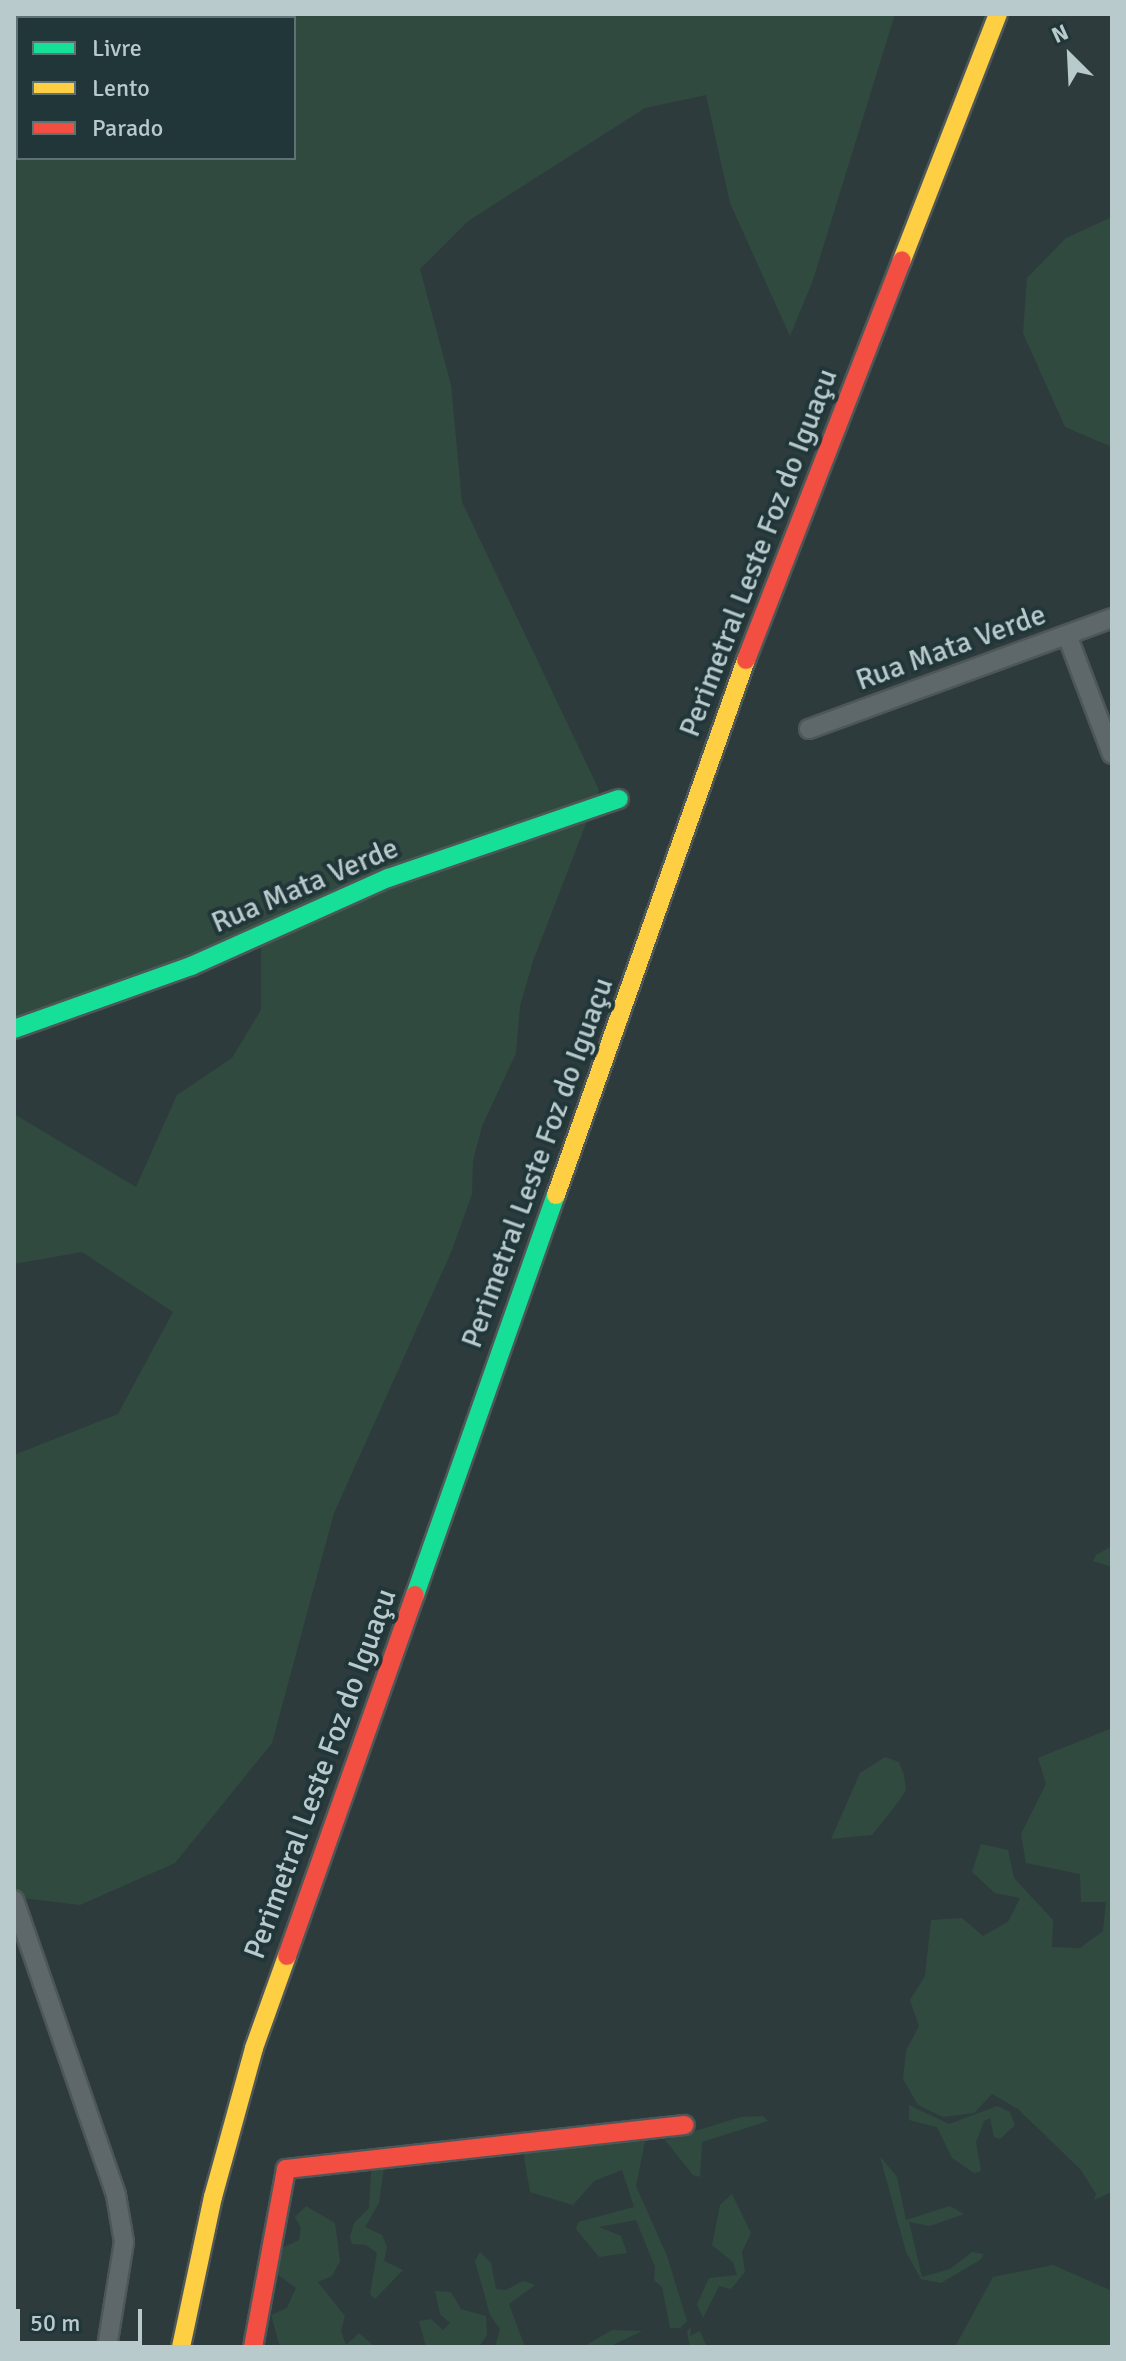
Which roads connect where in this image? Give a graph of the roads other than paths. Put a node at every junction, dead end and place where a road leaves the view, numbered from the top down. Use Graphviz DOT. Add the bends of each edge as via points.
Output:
graph roads {
  1 [pos="998,14"];
  2 [pos="1112,618"];
  3 [pos="1067,635"];
  4 [pos="809,729"];
  5 [pos="1112,754"];
  6 [pos="619,799"];
  7 [pos="14,1029"];
  8 [pos="14,1900"];
  9 [pos="685,2125"];
  10 [pos="107,2347"];
  11 [pos="181,2347"];
  12 [pos="253,2347"];
  1 -- 11 [label="main road, Perimetral Leste Foz do Iguaçu" via="742,671 254,2048 213,2197"];
  2 -- 3 [label="street, Rua Mata Verde"];
  3 -- 4 [label="street, Rua Mata Verde"];
  3 -- 5 [label="street"];
  6 -- 7 [label="main road, Rua Mata Verde" via="388,878 191,966"];
  8 -- 10 [label="street" via="116,2195 124,2242"];
  9 -- 12 [label="main road" via="286,2169"];
}
